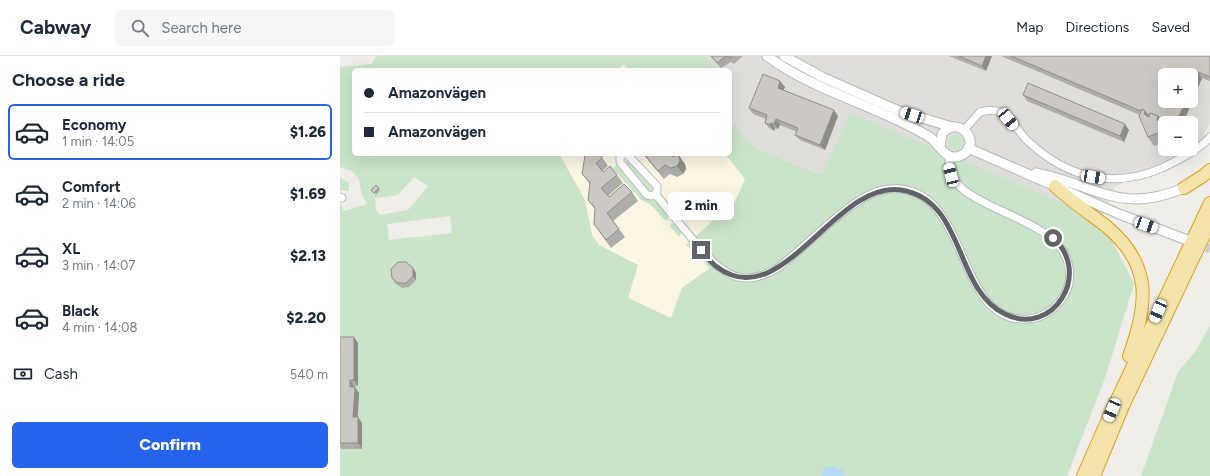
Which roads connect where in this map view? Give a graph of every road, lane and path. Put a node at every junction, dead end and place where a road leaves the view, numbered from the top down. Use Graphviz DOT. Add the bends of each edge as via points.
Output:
graph roads {
  1 [pos="767,56"];
  2 [pos="784,56"];
  3 [pos="952,127"];
  4 [pos="964,130"];
  5 [pos="1210,137"];
  6 [pos="940,147"];
  7 [pos="968,148"];
  8 [pos="621,156"];
  9 [pos="629,156"];
  10 [pos="950,156"];
  11 [pos="1014,169"];
  12 [pos="1210,170"];
  13 [pos="1055,186"];
  14 [pos="1184,188"];
  15 [pos="655,194"];
  16 [pos="1210,203"];
  17 [pos="1208,228"];
  18 [pos="1187,240"];
  19 [pos="1120,393"];
  20 [pos="1083,476"];
  21 [pos="1094,476"];
  1 -- 6 [label="street" via="805,80 908,124 932,138"];
  2 -- 3 [label="street" via="822,77 899,111"];
  3 -- 4 [label="street"];
  3 -- 6 [label="street" via="942,134"];
  4 -- 5 [label="street" via="980,112 994,110 1004,115 1030,144 1058,163 1093,177 1116,180 1149,174 1176,161 1204,144"];
  4 -- 7 [label="street" via="969,138"];
  6 -- 10 [label="street"];
  7 -- 10 [label="street" via="961,156"];
  7 -- 11 [label="street"];
  8 -- 15 [label="street" via="620,162 647,195"];
  9 -- 15 [label="street" via="656,186"];
  10 -- 15 [label="street" via="951,175 965,190 981,201 1042,230 1062,249 1069,265 1069,283 1063,298 1051,310 1038,317 1020,319 1006,315 990,304 979,291 941,214 925,199 909,192 885,190 863,197 779,267 764,275 751,277 735,276 717,267"];
  11 -- 13 [label="street"];
  11 -- 14 [label="street" via="1043,175 1107,196 1135,200 1161,197"];
  12 -- 14 [label="highway"];
  13 -- 18 [label="street"];
  13 -- 19 [label="highway" via="1106,226 1120,241 1134,262 1141,279 1144,301 1142,315 1119,386"];
  16 -- 19 [label="highway"];
  17 -- 21 [label="highway" via="1123,406"];
  19 -- 20 [label="highway"];
}
